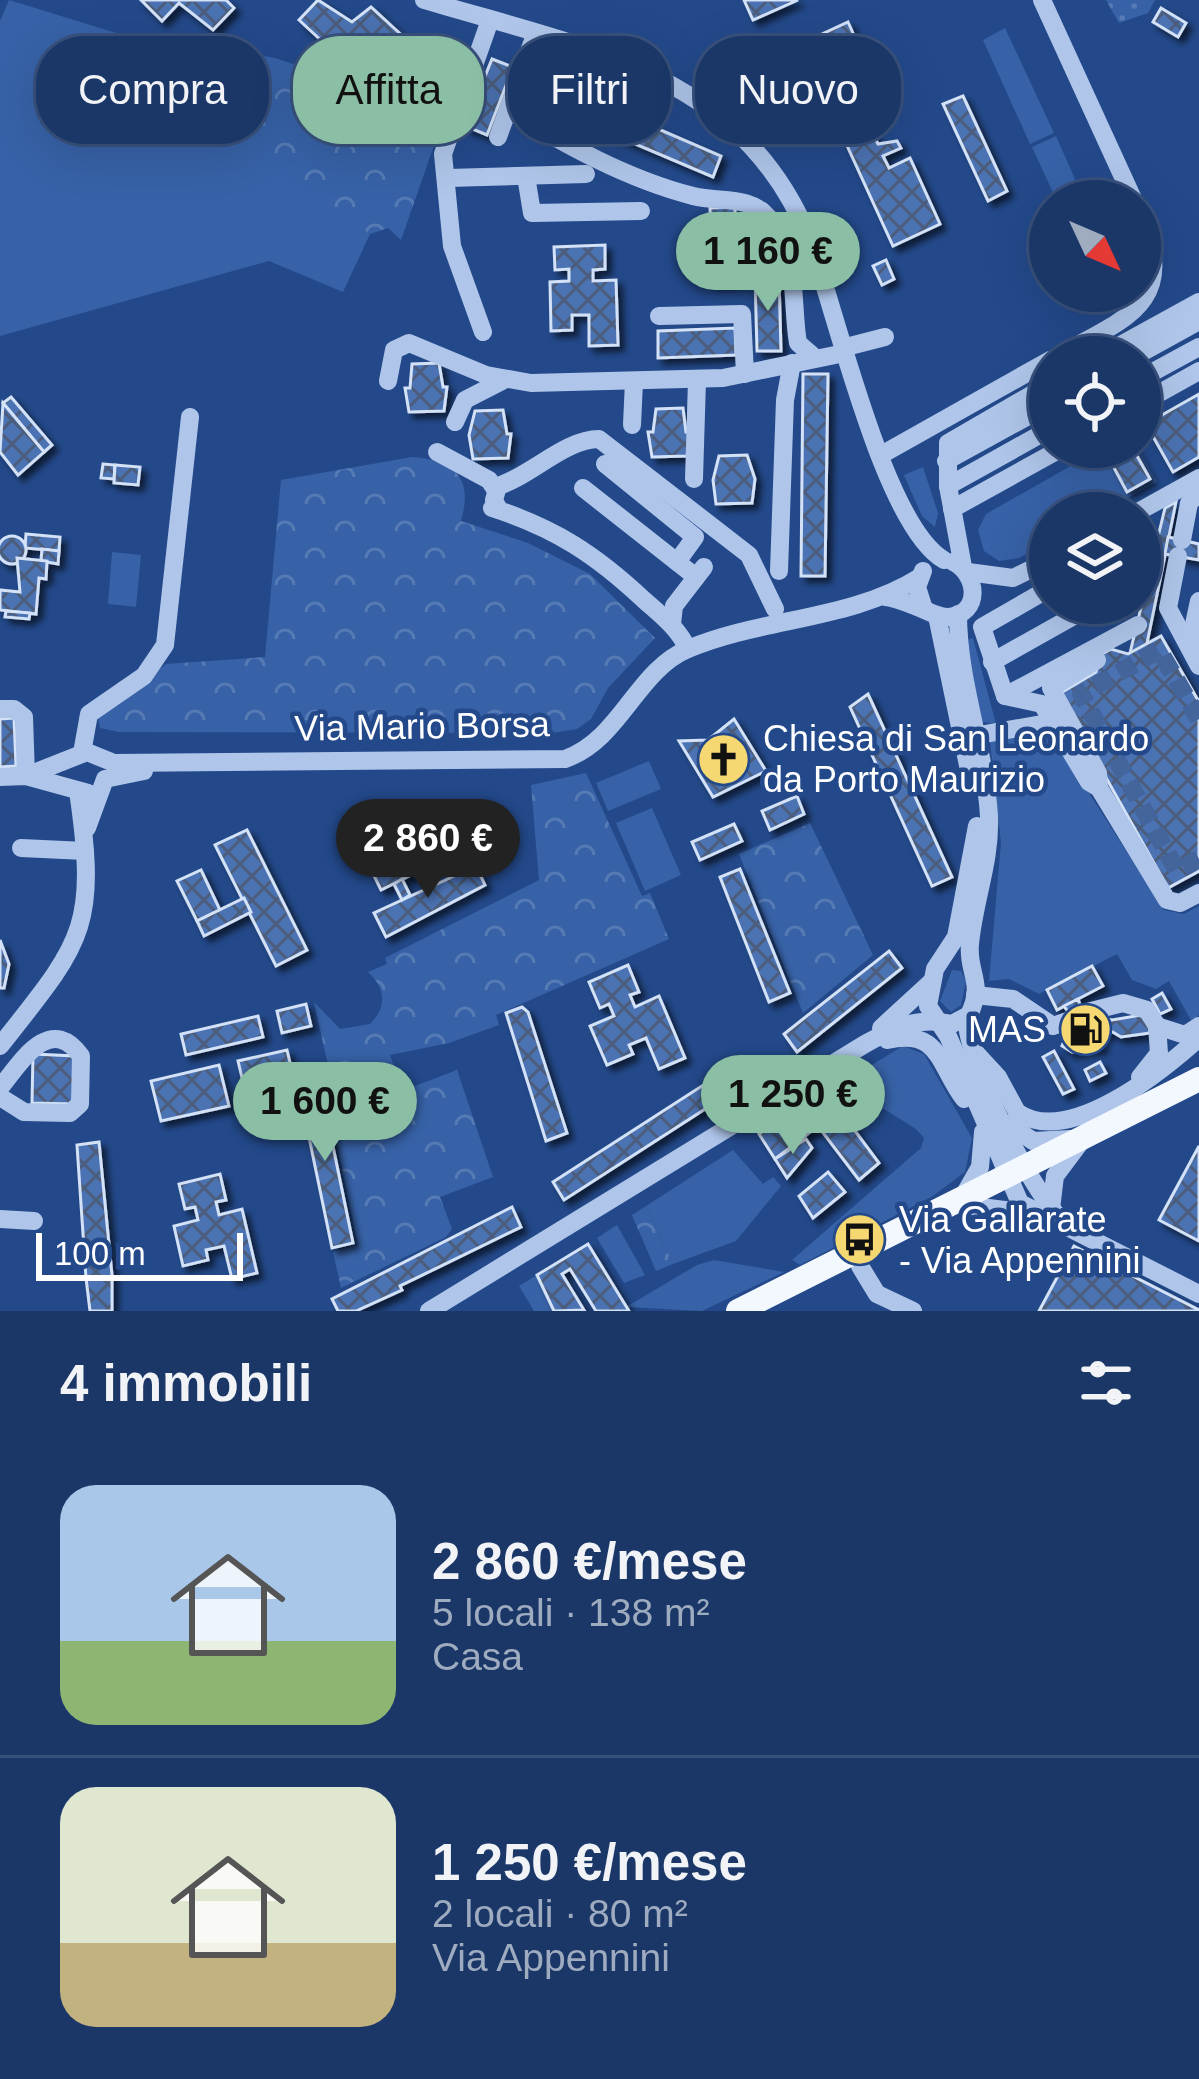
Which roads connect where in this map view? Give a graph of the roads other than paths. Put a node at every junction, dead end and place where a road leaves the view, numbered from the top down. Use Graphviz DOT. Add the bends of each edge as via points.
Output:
graph roads {
  1 [pos="424,0"];
  2 [pos="1042,0"];
  3 [pos="486,12"];
  4 [pos="535,35"];
  5 [pos="508,110"];
  6 [pos="498,137"];
  7 [pos="567,144"];
  8 [pos="586,174"];
  9 [pos="526,176"];
  10 [pos="448,178"];
  11 [pos="1124,180"];
  12 [pos="641,211"];
  13 [pos="1199,302"];
  14 [pos="1131,312"];
  15 [pos="659,316"];
  16 [pos="1199,321"];
  17 [pos="483,332"];
  18 [pos="1093,336"];
  19 [pos="1137,336"];
  20 [pos="885,337"];
  21 [pos="1161,342"];
  22 [pos="1199,347"];
  23 [pos="840,351"];
  24 [pos="813,356"];
  25 [pos="792,363"];
  26 [pos="1161,368"];
  27 [pos="1199,371"];
  28 [pos="1029,372"];
  29 [pos="746,374"];
  30 [pos="698,380"];
  31 [pos="388,381"];
  32 [pos="502,381"];
  33 [pos="634,381"];
  34 [pos="1161,392"];
  35 [pos="1029,396"];
  36 [pos="1029,416"];
  37 [pos="190,417"];
  38 [pos="454,422"];
  39 [pos="632,425"];
  40 [pos="1029,441"];
  41 [pos="437,452"];
  42 [pos="881,455"];
  43 [pos="946,461"];
  44 [pos="605,464"];
  45 [pos="1029,466"];
  46 [pos="622,478"];
  47 [pos="1199,478"];
  48 [pos="694,479"];
  49 [pos="949,485"];
  50 [pos="584,488"];
  51 [pos="1161,499"];
  52 [pos="495,502"];
  53 [pos="602,503"];
  54 [pos="1196,505"];
  55 [pos="952,509"];
  56 [pos="915,534"];
  57 [pos="944,560"];
  58 [pos="677,562"];
  59 [pos="966,569"];
  60 [pos="1029,570"];
  61 [pos="779,571"];
  62 [pos="920,577"];
  63 [pos="874,597"];
  64 [pos="1161,597"];
  65 [pos="1029,600"];
  66 [pos="1199,601"];
  67 [pos="775,609"];
  68 [pos="930,611"];
  69 [pos="958,614"];
  70 [pos="672,624"];
  71 [pos="1060,624"];
  72 [pos="1140,624"];
  73 [pos="1160,624"];
  74 [pos="1199,641"];
  75 [pos="688,649"];
  76 [pos="1096,660"];
  77 [pos="992,662"];
  78 [pos="1199,666"];
  79 [pos="1005,696"];
  80 [pos="0,709"];
  81 [pos="1053,722"];
  82 [pos="974,736"];
  83 [pos="83,754"];
  84 [pos="207,760"];
  85 [pos="26,776"];
  86 [pos="0,777"];
  87 [pos="88,786"];
  88 [pos="1100,788"];
  89 [pos="84,844"];
  90 [pos="21,848"];
  91 [pos="1199,893"];
  92 [pos="946,960"];
  93 [pos="971,963"];
  94 [pos="932,982"];
  95 [pos="975,995"];
  96 [pos="966,1017"];
  97 [pos="938,1020"];
  98 [pos="1157,1026"];
  99 [pos="1199,1026"];
  100 [pos="1199,1038"];
  101 [pos="865,1044"];
  102 [pos="0,1046"];
  103 [pos="975,1052"];
  104 [pos="1199,1062"];
  105 [pos="1199,1079"];
  106 [pos="0,1088"];
  107 [pos="0,1097"];
  108 [pos="1133,1101"];
  109 [pos="987,1117"];
  110 [pos="1087,1136"];
  111 [pos="1015,1173"];
  112 [pos="956,1204"];
  113 [pos="1042,1212"];
  114 [pos="0,1219"];
  115 [pos="34,1221"];
  116 [pos="917,1225"];
  117 [pos="860,1266"];
  118 [pos="1199,1294"];
  119 [pos="429,1311"];
  120 [pos="738,1311"];
  121 [pos="771,1311"];
  122 [pos="913,1311"];
  1 -- 3 [label="street"];
  2 -- 11 [label="street"];
  3 -- 4 [label="street"];
  3 -- 10 [label="street" via="444,145"];
  4 -- 23 [label="street" via="652,72 743,134 794,204"];
  5 -- 6 [label="street"];
  7 -- 24 [label="street" via="685,193 762,211 789,260 798,343"];
  8 -- 9 [label="street"];
  9 -- 10 [label="street"];
  9 -- 12 [label="street" via="532,213"];
  10 -- 17 [label="street" via="452,246"];
  13 -- 19 [label="street"];
  14 -- 18 [label="street"];
  15 -- 29 [label="street" via="742,314"];
  16 -- 21 [label="street"];
  20 -- 23 [label="street"];
  22 -- 26 [label="street"];
  23 -- 24 [label="street"];
  23 -- 42 [label="street"];
  24 -- 25 [label="street"];
  25 -- 29 [label="street"];
  25 -- 61 [label="street"];
  27 -- 34 [label="street"];
  28 -- 42 [label="street"];
  29 -- 30 [label="street"];
  30 -- 33 [label="street"];
  30 -- 48 [label="street"];
  31 -- 32 [label="street" via="394,350 409,343"];
  32 -- 33 [label="street"];
  32 -- 38 [label="street" via="465,400"];
  33 -- 39 [label="street"];
  35 -- 43 [label="street" via="950,440"];
  36 -- 43 [label="street"];
  37 -- 83 [label="street" via="161,655 89,714"];
  40 -- 49 [label="street"];
  41 -- 52 [label="street" via="489,479"];
  42 -- 56 [label="street"];
  43 -- 49 [label="street"];
  44 -- 46 [label="street"];
  45 -- 55 [label="street"];
  46 -- 53 [label="street"];
  46 -- 58 [label="street" via="695,537"];
  47 -- 51 [label="street"];
  49 -- 55 [label="street"];
  50 -- 53 [label="street"];
  52 -- 67 [label="street" via="577,443 599,439 749,555"];
  52 -- 70 [label="street" via="584,547"];
  53 -- 58 [label="street"];
  54 -- 64 [label="street"];
  55 -- 59 [label="street"];
  56 -- 57 [label="street"];
  56 -- 62 [label="street"];
  57 -- 59 [label="street"];
  57 -- 62 [label="street"];
  58 -- 70 [label="street" via="700,572 674,607"];
  59 -- 60 [label="street" via="1013,578"];
  59 -- 69 [label="street" via="974,593"];
  62 -- 63 [label="street, Via Mario Borsa"];
  62 -- 68 [label="street"];
  63 -- 68 [label="street, Via Mario Borsa"];
  63 -- 75 [label="street, Via Mario Borsa"];
  65 -- 77 [label="street" via="982,627"];
  66 -- 74 [label="street"];
  68 -- 69 [label="street"];
  68 -- 92 [label="street" via="977,825"];
  69 -- 82 [label="street"];
  70 -- 75 [label="street"];
  71 -- 77 [label="street"];
  72 -- 79 [label="street"];
  73 -- 78 [label="street"];
  75 -- 84 [label="street, Via Mario Borsa" via="598,742 565,759"];
  76 -- 88 [label="street" via="1051,688"];
  77 -- 79 [label="street"];
  79 -- 81 [label="street" via="1037,701"];
  80 -- 85 [label="street" via="24,717"];
  81 -- 82 [label="street"];
  81 -- 88 [label="street"];
  82 -- 93 [label="street" via="989,832"];
  83 -- 84 [label="street, Via Mario Borsa" via="114,763"];
  83 -- 85 [label="street, Via Mario Borsa"];
  83 -- 87 [label="street" via="105,766"];
  83 -- 87 [label="street" via="65,770"];
  84 -- 87 [label="street, Via Mario Borsa"];
  85 -- 86 [label="street, Via Mario Borsa"];
  85 -- 87 [label="street, Via Mario Borsa"];
  87 -- 89 [label="street"];
  88 -- 91 [label="street" via="1167,900"];
  89 -- 90 [label="street"];
  89 -- 102 [label="street" via="86,906 76,944"];
  92 -- 93 [label="street"];
  92 -- 94 [label="street"];
  93 -- 95 [label="street"];
  94 -- 97 [label="street" via="928,1006"];
  94 -- 101 [label="street"];
  95 -- 96 [label="street"];
  95 -- 98 [label="street" via="1012,999 1053,1026 1123,1004 1147,1010"];
  96 -- 97 [label="street"];
  96 -- 103 [label="street"];
  97 -- 101 [label="street" via="903,1024"];
  97 -- 109 [label="street"];
  98 -- 99 [label="street" via="1185,1034"];
  98 -- 108 [label="street" via="1159,1053"];
  100 -- 108 [label="street"];
  101 -- 109 [label="street" via="923,1039"];
  101 -- 119 [label="street"];
  103 -- 108 [label="street" via="1030,1121 1071,1120"];
  103 -- 109 [label="street"];
  104 -- 108 [label="main road"];
  105 -- 108 [label="main road"];
  106 -- 107 [label="street" via="48,1039 68,1042 81,1056 80,1104 70,1113 24,1112"];
  108 -- 110 [label="main road"];
  109 -- 110 [label="street" via="1033,1141"];
  109 -- 111 [label="street"];
  109 -- 112 [label="street" via="980,1167"];
  110 -- 111 [label="main road"];
  110 -- 113 [label="street" via="1057,1171"];
  111 -- 112 [label="main road"];
  111 -- 113 [label="street"];
  112 -- 113 [label="street"];
  112 -- 116 [label="main road"];
  113 -- 118 [label="street"];
  114 -- 115 [label="street"];
  116 -- 117 [label="main road"];
  116 -- 120 [label="main road"];
  117 -- 121 [label="main road"];
  117 -- 122 [label="street" via="878,1294"];
}
